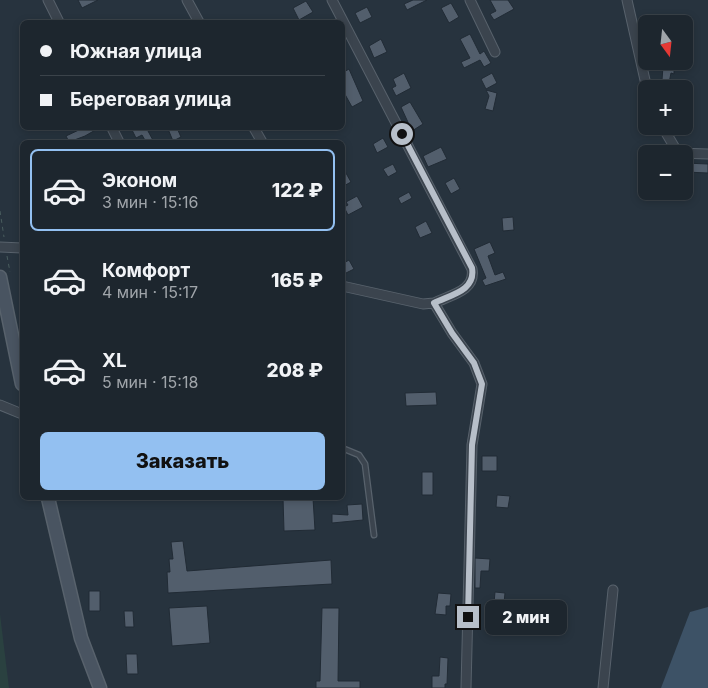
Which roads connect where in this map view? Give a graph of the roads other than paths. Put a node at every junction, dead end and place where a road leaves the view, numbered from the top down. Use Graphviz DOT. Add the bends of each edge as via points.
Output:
graph roads {
  1 [pos="48,0"];
  2 [pos="187,0"];
  3 [pos="332,0"];
  4 [pos="470,0"];
  5 [pos="627,0"];
  6 [pos="58,20"];
  7 [pos="198,20"];
  8 [pos="342,20"];
  9 [pos="345,25"];
  10 [pos="495,52"];
  11 [pos="646,80"];
  12 [pos="667,135"];
  13 [pos="708,154"];
  14 [pos="0,247"];
  15 [pos="20,248"];
  16 [pos="0,277"];
  17 [pos="345,287"];
  18 [pos="434,303"];
  19 [pos="20,374"];
  20 [pos="0,405"];
  21 [pos="20,413"];
  22 [pos="345,449"];
  23 [pos="48,500"];
  24 [pos="374,535"];
  25 [pos="613,590"];
  26 [pos="100,688"];
  27 [pos="466,688"];
  28 [pos="603,688"];
  1 -- 6 [label="street"];
  2 -- 7 [label="street"];
  3 -- 8 [label="street"];
  4 -- 10 [label="street"];
  5 -- 11 [label="street"];
  9 -- 18 [label="street" via="472,268 472,281 467,288"];
  12 -- 13 [label="street" via="678,153"];
  14 -- 15 [label="street"];
  16 -- 19 [label="street"];
  17 -- 18 [label="street" via="423,304"];
  18 -- 27 [label="street" via="474,363 482,384 472,445"];
  20 -- 21 [label="street"];
  22 -- 24 [label="lane" via="358,455 365,464"];
  23 -- 26 [label="street" via="81,638"];
  25 -- 28 [label="street"];
}
